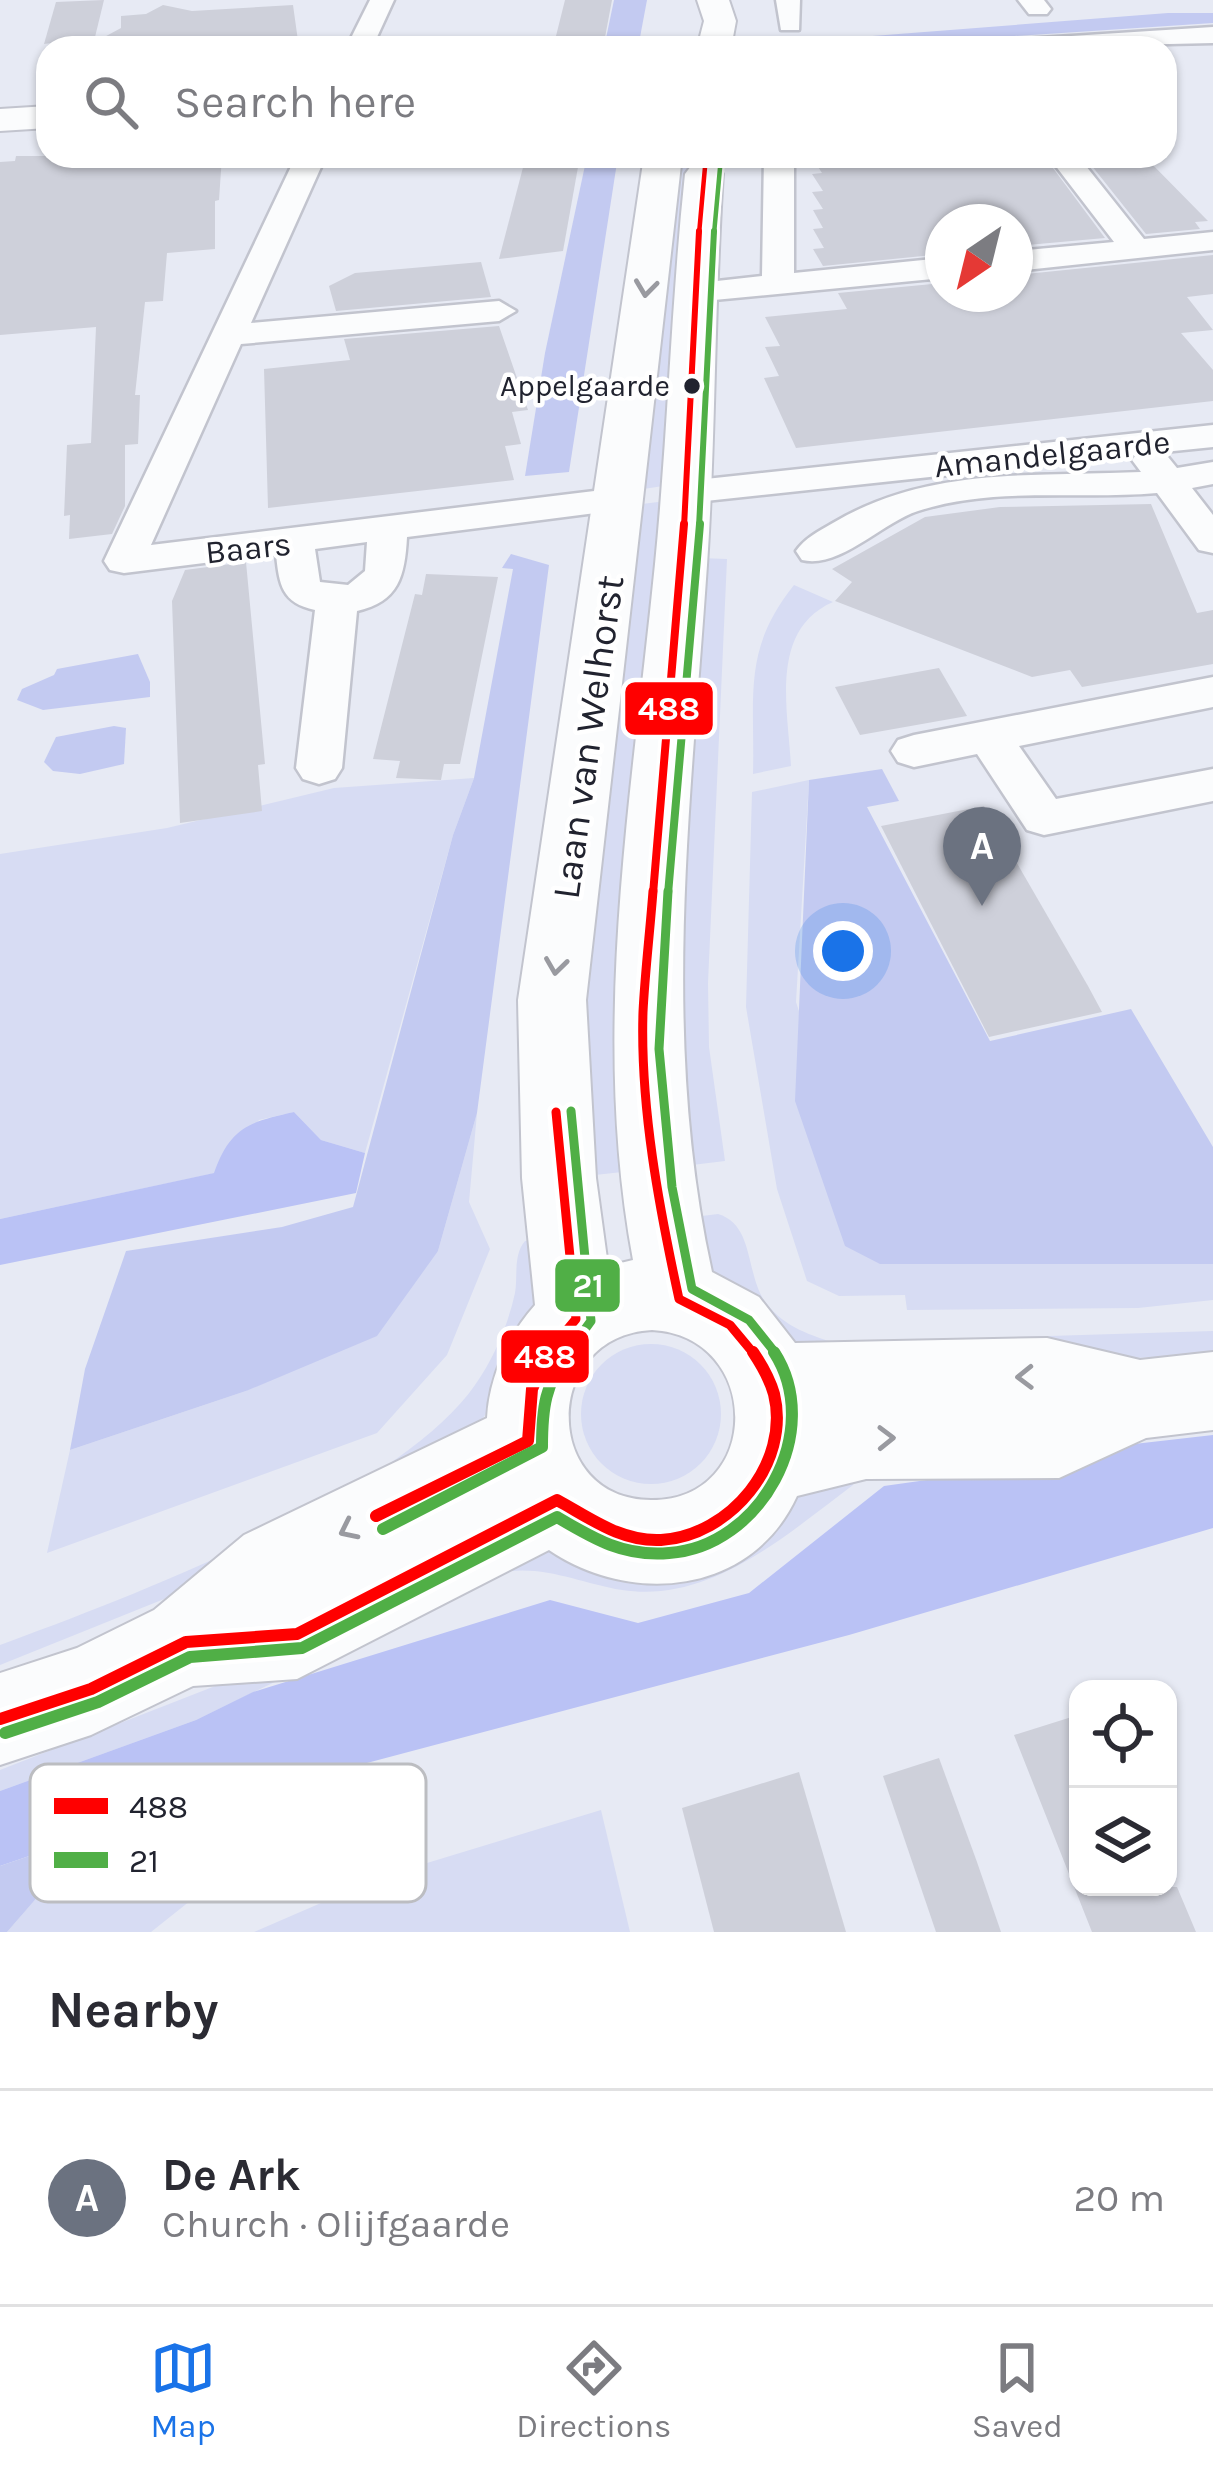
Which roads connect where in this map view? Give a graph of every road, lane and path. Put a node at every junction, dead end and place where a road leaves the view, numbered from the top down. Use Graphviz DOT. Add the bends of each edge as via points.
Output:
graph roads {
  1 [pos="382,0"];
  2 [pos="713,0"];
  3 [pos="1213,35"];
  4 [pos="365,36"];
  5 [pos="717,36"];
  6 [pos="1177,37"];
  7 [pos="36,118"];
  8 [pos="0,120"];
  9 [pos="306,168"];
  10 [pos="663,168"];
  11 [pos="705,168"];
  12 [pos="779,168"];
  13 [pos="1072,168"];
  14 [pos="1213,241"];
  15 [pos="1136,249"];
  16 [pos="1033,259"];
  17 [pos="925,270"];
  18 [pos="778,284"];
  19 [pos="693,292"];
  20 [pos="499,311"];
  21 [pos="230,335"];
  22 [pos="1213,436"];
  23 [pos="1140,445"];
  24 [pos="1213,473"];
  25 [pos="1167,484"];
  26 [pos="900,485"];
  27 [pos="653,496"];
  28 [pos="388,529"];
  29 [pos="1213,541"];
  30 [pos="294,542"];
  31 [pos="816,551"];
  32 [pos="338,600"];
  33 [pos="1213,692"];
  34 [pos="988,735"];
  35 [pos="914,751"];
  36 [pos="320,768"];
  37 [pos="1213,784"];
  38 [pos="679,1299"];
  39 [pos="576,1319"];
  40 [pos="1176,1395"];
  41 [pos="772,1421"];
  42 [pos="542,1470"];
  43 [pos="0,1719"];
  1 -- 4 [label="street"];
  2 -- 5 [label="main road"];
  3 -- 6 [label="street"];
  7 -- 8 [label="main road"];
  9 -- 21 [label="street, Baars"];
  10 -- 27 [label="main road, Laan van Welhorst, one-way"];
  11 -- 19 [label="main road, Laan van Welhorst"];
  12 -- 18 [label="street"];
  13 -- 15 [label="street"];
  14 -- 15 [label="street"];
  15 -- 16 [label="street"];
  17 -- 18 [label="street"];
  18 -- 19 [label="street"];
  19 -- 27 [label="main road, Laan van Welhorst"];
  20 -- 21 [label="street"];
  21 -- 30 [label="street, Baars" via="124,561"];
  22 -- 23 [label="street, Amandelgaarde"];
  23 -- 25 [label="street"];
  23 -- 26 [label="street, Amandelgaarde"];
  24 -- 25 [label="street, Amandelgaarde"];
  25 -- 26 [label="street, Amandelgaarde" via="973,491"];
  25 -- 29 [label="street"];
  26 -- 27 [label="street, Amandelgaarde"];
  26 -- 31 [label="street, Amandelgaarde"];
  27 -- 28 [label="street, Baars"];
  27 -- 38 [label="main road, Laan van Welhorst" via="643,1014 660,1227"];
  27 -- 39 [label="main road, Laan van Welhorst, one-way" via="552,1000 559,1178"];
  28 -- 30 [label="street, Baars"];
  28 -- 32 [label="street" via="386,575 358,598"];
  30 -- 32 [label="street" via="300,587"];
  32 -- 36 [label="street"];
  33 -- 34 [label="street"];
  34 -- 35 [label="street"];
  34 -- 37 [label="street" via="1044,818"];
  38 -- 39 [label="main road" via="625,1298"];
  38 -- 41 [label="main road" via="751,1344"];
  39 -- 42 [label="main road" via="552,1341 526,1405"];
  40 -- 41 [label="main road" via="1059,1437 866,1438"];
  41 -- 42 [label="main road" via="754,1493 727,1520 672,1541 613,1535"];
  42 -- 43 [label="main road" via="297,1634 186,1642 91,1689"];
}
